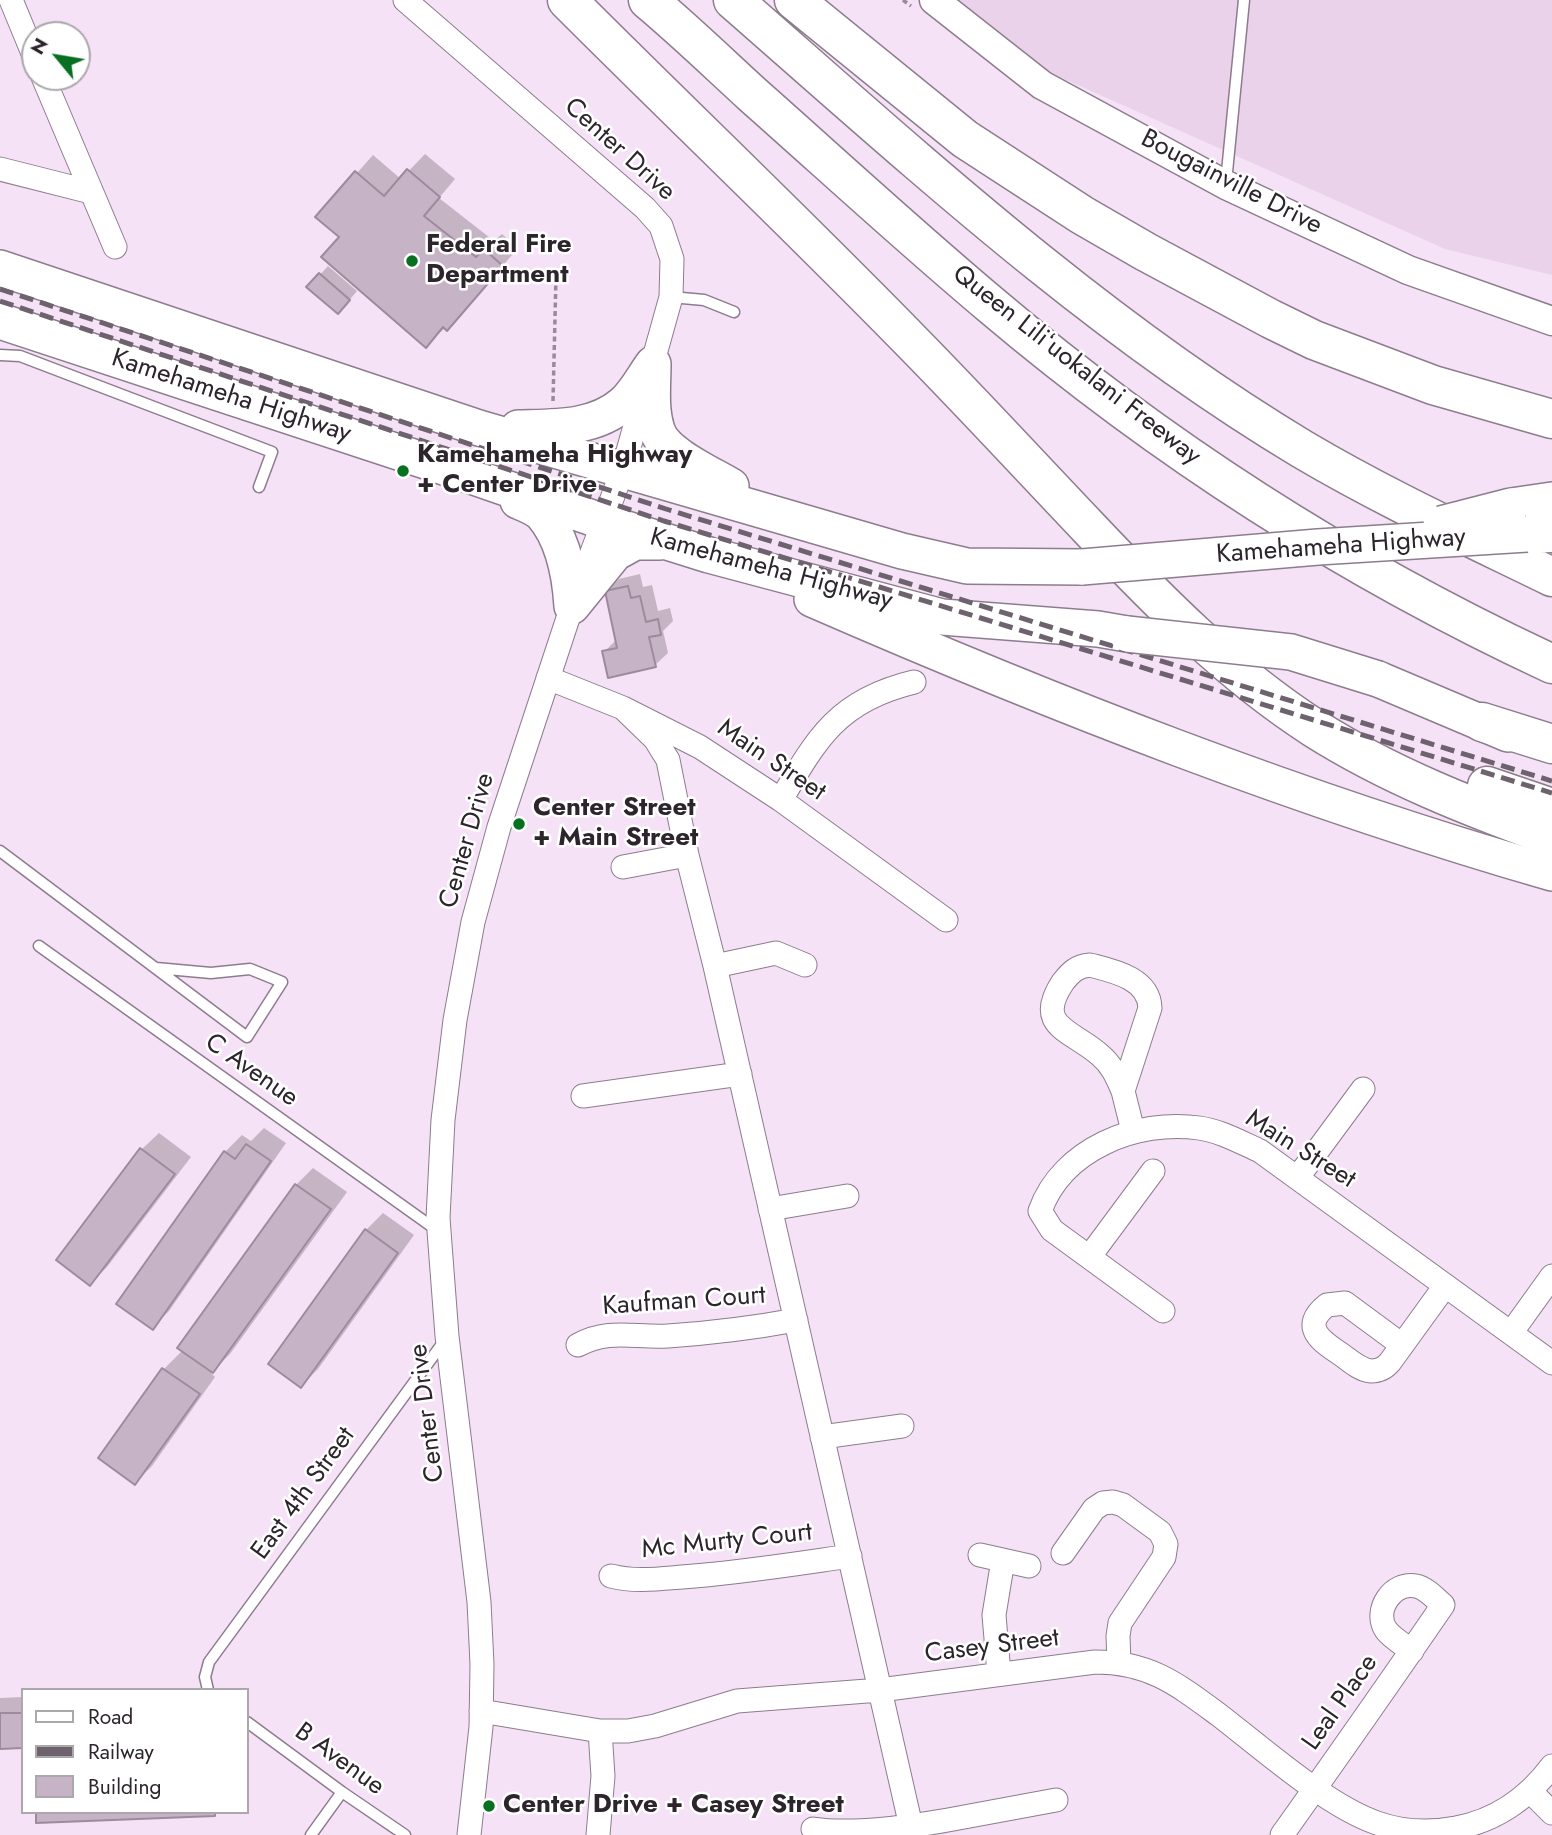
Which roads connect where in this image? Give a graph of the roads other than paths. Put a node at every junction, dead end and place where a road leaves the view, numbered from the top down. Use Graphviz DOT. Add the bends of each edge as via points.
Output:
graph roads {
  1 [pos="11,0"];
  2 [pos="405,0"];
  3 [pos="567,0"];
  4 [pos="648,0"];
  5 [pos="733,0"];
  6 [pos="794,0"];
  7 [pos="934,0"];
  8 [pos="1244,0"];
  9 [pos="21,24"];
  10 [pos="49,91"];
  11 [pos="0,169"];
  12 [pos="1226,185"];
  13 [pos="91,192"];
  14 [pos="115,247"];
  15 [pos="0,268"];
  16 [pos="1204,284"];
  17 [pos="671,297"];
  18 [pos="734,312"];
  19 [pos="0,321"];
  20 [pos="1552,321"];
  21 [pos="0,355"];
  22 [pos="653,364"];
  23 [pos="1552,406"];
  24 [pos="1552,419"];
  25 [pos="479,428"];
  26 [pos="623,469"];
  27 [pos="471,476"];
  28 [pos="259,487"];
  29 [pos="1552,500"];
  30 [pos="776,513"];
  31 [pos="604,522"];
  32 [pos="1536,526"];
  33 [pos="667,542"];
  34 [pos="709,555"];
  35 [pos="1552,577"];
  36 [pos="572,606"];
  37 [pos="1552,664"];
  38 [pos="1233,668"];
  39 [pos="548,678"];
  40 [pos="914,682"];
  41 [pos="623,708"];
  42 [pos="1482,722"];
  43 [pos="1552,744"];
  44 [pos="1552,756"];
  45 [pos="781,800"];
  46 [pos="1552,808"];
  47 [pos="1552,837"];
  48 [pos="0,851"];
  49 [pos="687,855"];
  50 [pos="623,867"];
  51 [pos="1552,873"];
  52 [pos="946,920"];
  53 [pos="39,946"];
  54 [pos="805,965"];
  55 [pos="715,966"];
  56 [pos="156,968"];
  57 [pos="740,1074"];
  58 [pos="1363,1089"];
  59 [pos="1123,1091"];
  60 [pos="583,1096"];
  61 [pos="1133,1131"];
  62 [pos="1153,1171"];
  63 [pos="1298,1177"];
  64 [pos="847,1196"];
  65 [pos="770,1209"];
  66 [pos="439,1232"];
  67 [pos="1090,1256"];
  68 [pos="1552,1276"];
  69 [pos="1445,1286"];
  70 [pos="1163,1311"];
  71 [pos="796,1320"];
  72 [pos="1511,1333"];
  73 [pos="447,1336"];
  74 [pos="578,1345"];
  75 [pos="1402,1345"];
  76 [pos="1552,1363"];
  77 [pos="902,1426"];
  78 [pos="822,1437"];
  79 [pos="1063,1553"];
  80 [pos="980,1555"];
  81 [pos="850,1556"];
  82 [pos="1003,1560"];
  83 [pos="1029,1566"];
  84 [pos="611,1576"];
  85 [pos="1412,1651"];
  86 [pos="1119,1663"];
  87 [pos="999,1674"];
  88 [pos="206,1685"];
  89 [pos="880,1690"];
  90 [pos="481,1711"];
  91 [pos="248,1723"];
  92 [pos="600,1731"];
  93 [pos="1552,1766"];
  94 [pos="1316,1788"];
  95 [pos="1530,1791"];
  96 [pos="342,1792"];
  97 [pos="1056,1800"];
  98 [pos="1552,1813"];
  99 [pos="813,1829"];
  100 [pos="912,1831"];
  101 [pos="311,1835"];
  102 [pos="405,1835"];
  103 [pos="469,1835"];
  104 [pos="598,1835"];
  105 [pos="1282,1835"];
  1 -- 9 [label="street"];
  2 -- 17 [label="street, Center Drive" via="662,226 672,259"];
  3 -- 38 [label="highway" via="760,187 1153,596"];
  4 -- 37 [label="highway, Queen Liliʻuokalani Freeway" via="991,305 1155,433 1348,558"];
  5 -- 35 [label="highway" via="928,170 1126,330 1302,449"];
  6 -- 16 [label="highway" via="965,139 1082,215"];
  7 -- 12 [label="street, Bougainville Drive" via="1042,85"];
  8 -- 12 [label="lane"];
  10 -- 13 [label="street"];
  11 -- 13 [label="street"];
  12 -- 20 [label="street, Bougainville Drive" via="1408,270"];
  13 -- 14 [label="street"];
  15 -- 25 [label="main road, Kamehameha Highway"];
  16 -- 23 [label="highway" via="1391,361"];
  16 -- 24 [label="highway" via="1314,340 1370,362"];
  17 -- 18 [label="lane" via="704,300"];
  17 -- 22 [label="street, Center Drive"];
  19 -- 27 [label="main road, Kamehameha Highway"];
  21 -- 28 [label="lane" via="20,356 272,453"];
  22 -- 25 [label="main road" via="624,403 601,418 567,427"];
  22 -- 26 [label="street, Center Drive"];
  22 -- 30 [label="main road" via="657,433 680,457"];
  25 -- 26 [label="main road, Kamehameha Highway"];
  26 -- 30 [label="main road, Kamehameha Highway"];
  26 -- 31 [label="street, Center Drive"];
  27 -- 31 [label="main road, Kamehameha Highway"];
  27 -- 36 [label="main road" via="541,512 557,538 570,575"];
  29 -- 32 [label="main road, Kamehameha Highway"];
  30 -- 32 [label="main road, Kamehameha Highway, bridge" via="967,566 1082,567"];
  31 -- 33 [label="main road, Kamehameha Highway"];
  31 -- 36 [label="street, Center Drive"];
  33 -- 34 [label="main road, Kamehameha Highway"];
  33 -- 36 [label="main road" via="635,542 615,553"];
  34 -- 42 [label="main road, Kamehameha Highway, bridge" via="942,617 1098,629 1290,652 1378,679"];
  34 -- 51 [label="main road" via="917,645 1282,787"];
  36 -- 39 [label="street, Center Drive"];
  38 -- 46 [label="highway" via="1302,702 1373,746"];
  38 -- 47 [label="highway" via="1314,728 1393,772"];
  39 -- 41 [label="street, Main Street"];
  39 -- 66 [label="street, Center Drive" via="473,922 443,1120"];
  40 -- 45 [label="street" via="873,695 837,719 808,752"];
  41 -- 45 [label="street, Main Street" via="700,747"];
  41 -- 49 [label="street" via="655,739 668,760"];
  42 -- 43 [label="highway"];
  42 -- 44 [label="main road, Kamehameha Highway"];
  45 -- 52 [label="street, Main Street"];
  48 -- 56 [label="lane, C Avenue"];
  49 -- 50 [label="street"];
  49 -- 55 [label="street"];
  53 -- 66 [label="lane, C Avenue"];
  54 -- 55 [label="street" via="776,953"];
  55 -- 57 [label="street"];
  56 -- 56 [label="lane, C Avenue" via="247,1037 282,982 250,969 211,973"];
  57 -- 60 [label="street"];
  57 -- 65 [label="street"];
  58 -- 63 [label="street"];
  59 -- 59 [label="street" via="1149,999 1133,980 1093,966 1079,967 1055,995 1053,1017 1114,1069"];
  59 -- 61 [label="street"];
  61 -- 63 [label="street, Main Street" via="1173,1127 1222,1134"];
  61 -- 67 [label="street, Main Street" via="1079,1158 1046,1192 1040,1211 1052,1230"];
  62 -- 67 [label="street"];
  63 -- 69 [label="street, Main Street"];
  64 -- 65 [label="street"];
  65 -- 71 [label="street"];
  66 -- 73 [label="street, Center Drive"];
  67 -- 70 [label="street, Main Street"];
  68 -- 72 [label="street"];
  69 -- 72 [label="street, Main Street"];
  69 -- 75 [label="street"];
  71 -- 74 [label="street, Kaufman Court" via="737,1331 611,1334"];
  71 -- 78 [label="street"];
  72 -- 76 [label="street, Main Street"];
  73 -- 88 [label="lane, East 4th Street" via="209,1662"];
  73 -- 90 [label="street, Center Drive" via="479,1602"];
  77 -- 78 [label="street"];
  78 -- 81 [label="street"];
  79 -- 86 [label="street" via="1092,1512 1106,1502 1123,1505 1164,1537 1164,1557 1120,1623"];
  80 -- 82 [label="street"];
  81 -- 84 [label="street, Mc Murty Court" via="713,1575 644,1580"];
  81 -- 89 [label="street"];
  82 -- 83 [label="street"];
  82 -- 87 [label="street" via="994,1615"];
  85 -- 94 [label="street, Leal Place"];
  86 -- 87 [label="street, Casey Street"];
  86 -- 94 [label="street, Casey Street" via="1146,1669 1177,1684"];
  87 -- 89 [label="street, Casey Street"];
  89 -- 92 [label="street, Casey Street" via="737,1701 655,1726"];
  89 -- 100 [label="street"];
  90 -- 92 [label="street, Casey Street"];
  90 -- 103 [label="street, Center Drive"];
  91 -- 96 [label="lane, B Avenue"];
  92 -- 104 [label="street" via="603,1776"];
  93 -- 95 [label="street, Casey Street"];
  94 -- 95 [label="street, Casey Street" via="1356,1814 1398,1829 1444,1830 1507,1809"];
  94 -- 105 [label="street, Leal Place"];
  95 -- 98 [label="street"];
  96 -- 101 [label="lane"];
  96 -- 102 [label="lane, B Avenue"];
  97 -- 100 [label="street"];
  99 -- 100 [label="street" via="830,1834"];
}
